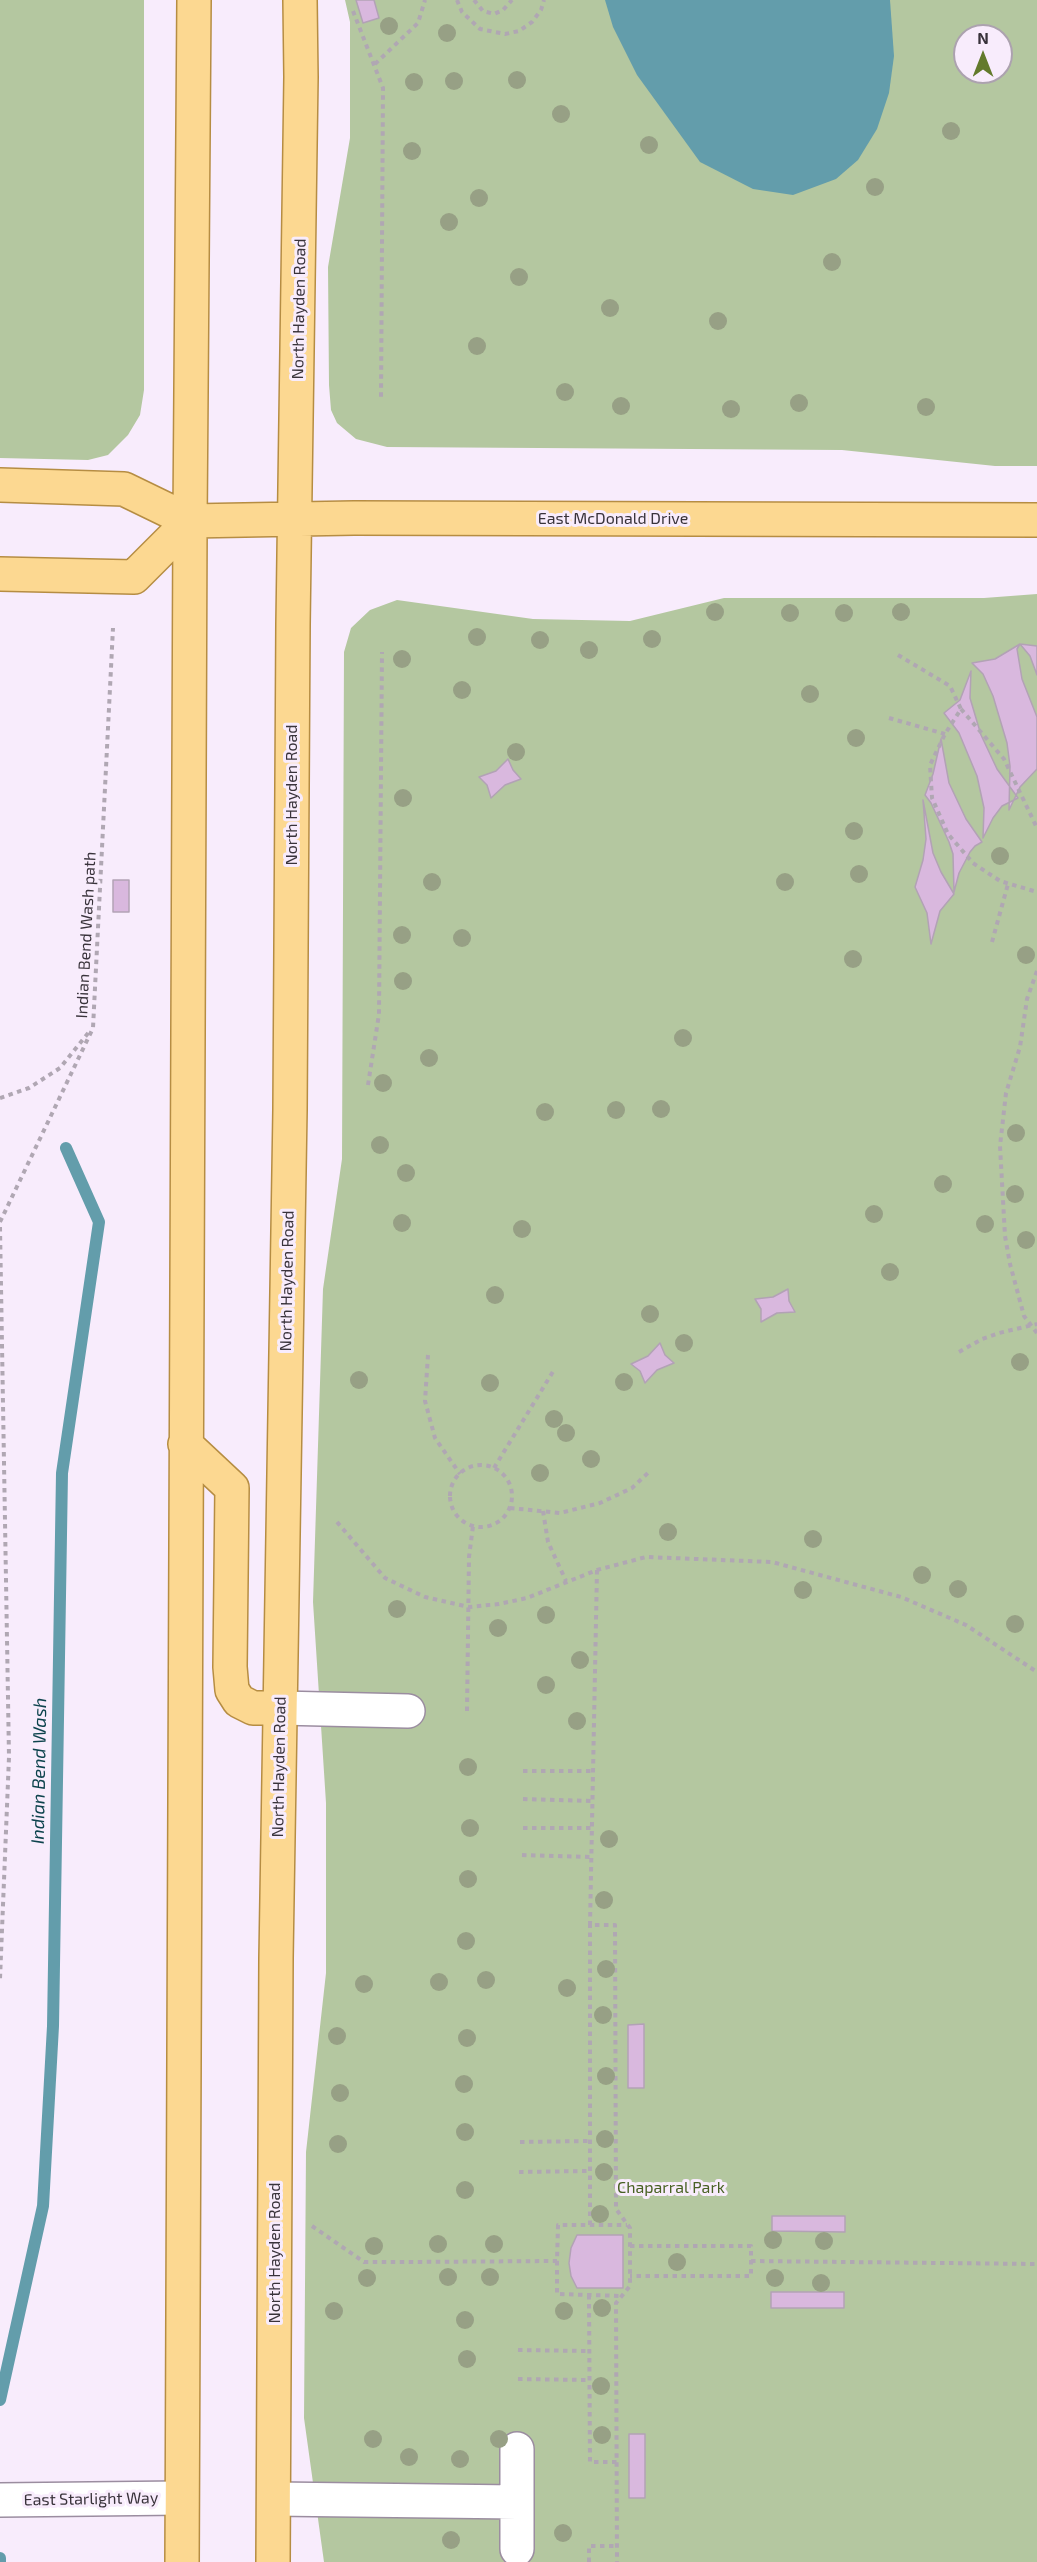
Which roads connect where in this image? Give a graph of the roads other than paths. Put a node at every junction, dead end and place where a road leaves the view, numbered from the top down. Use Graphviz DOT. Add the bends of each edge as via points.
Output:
graph roads {
  1 [pos="194,0"];
  2 [pos="300,0"];
  3 [pos="0,485"];
  4 [pos="296,519"];
  5 [pos="1037,520"];
  6 [pos="190,521"];
  7 [pos="0,574"];
  8 [pos="185,1444"];
  9 [pos="280,1708"];
  10 [pos="408,1711"];
  11 [pos="517,2449"];
  12 [pos="181,2498"];
  13 [pos="274,2499"];
  14 [pos="0,2500"];
  15 [pos="517,2502"];
  16 [pos="517,2549"];
  17 [pos="182,2562"];
  18 [pos="273,2562"];
  1 -- 6 [label="main road"];
  2 -- 4 [label="main road, North Hayden Road"];
  3 -- 6 [label="main road, East McDonald Drive" via="124,489"];
  4 -- 5 [label="main road, East McDonald Drive"];
  4 -- 6 [label="main road, East McDonald Drive"];
  4 -- 9 [label="main road, North Hayden Road"];
  6 -- 7 [label="main road" via="134,577"];
  6 -- 8 [label="main road"];
  8 -- 9 [label="main road" via="232,1488 232,1690 239,1701 253,1707"];
  8 -- 12 [label="main road"];
  9 -- 10 [label="street"];
  9 -- 13 [label="main road, North Hayden Road"];
  11 -- 15 [label="street"];
  12 -- 14 [label="street, East Starlight Way"];
  12 -- 17 [label="main road"];
  13 -- 15 [label="street"];
  13 -- 18 [label="main road, North Hayden Road"];
  15 -- 16 [label="street"];
}
